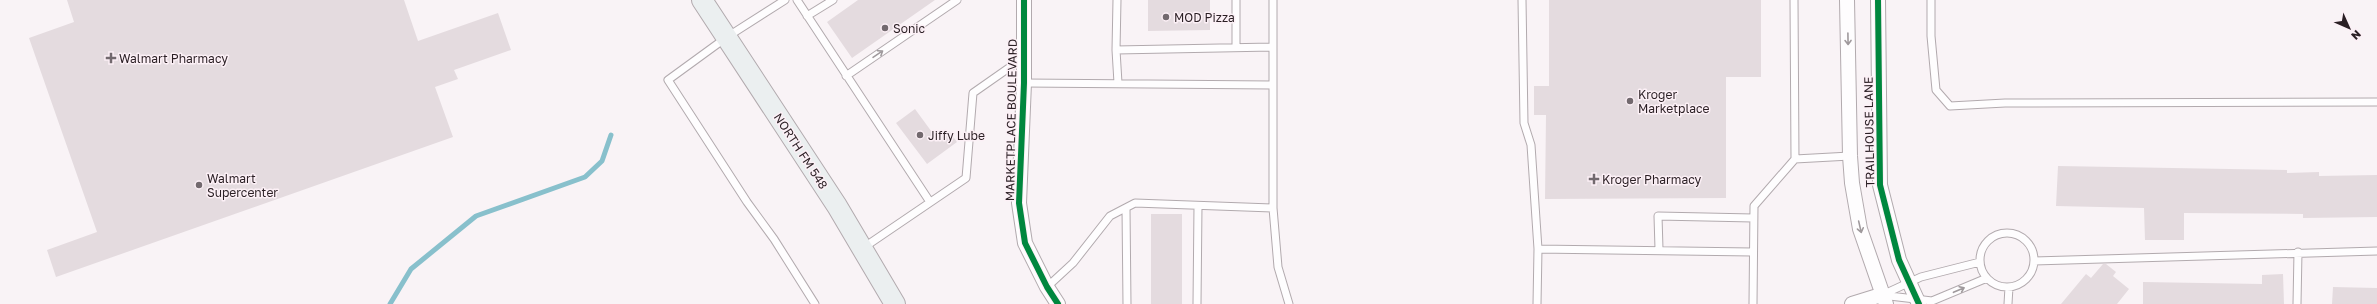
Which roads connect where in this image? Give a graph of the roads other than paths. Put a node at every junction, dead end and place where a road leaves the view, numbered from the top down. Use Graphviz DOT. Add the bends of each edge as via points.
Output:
graph roads {
  1 [pos="702,0"];
  2 [pos="784,0"];
  3 [pos="797,0"];
  4 [pos="833,0"];
  5 [pos="957,0"];
  6 [pos="1024,0"];
  7 [pos="1117,0"];
  8 [pos="1236,0"];
  9 [pos="1273,0"];
  10 [pos="1522,0"];
  11 [pos="1794,0"];
  12 [pos="1847,0"];
  13 [pos="1878,0"];
  14 [pos="1931,0"];
  15 [pos="807,16"];
  16 [pos="727,37"];
  17 [pos="1273,47"];
  18 [pos="1236,48"];
  19 [pos="1116,50"];
  20 [pos="1023,58"];
  21 [pos="846,76"];
  22 [pos="1024,83"];
  23 [pos="1118,83"];
  24 [pos="1273,85"];
  25 [pos="2377,102"];
  26 [pos="1850,156"];
  27 [pos="1795,159"];
  28 [pos="930,202"];
  29 [pos="1198,206"];
  30 [pos="1126,208"];
  31 [pos="1273,208"];
  32 [pos="1753,218"];
  33 [pos="863,248"];
  34 [pos="1538,249"];
  35 [pos="1659,249"];
  36 [pos="2377,251"];
  37 [pos="1752,252"];
  38 [pos="2298,252"];
  39 [pos="2034,261"];
  40 [pos="1980,262"];
  41 [pos="1987,278"];
  42 [pos="1909,283"];
  43 [pos="1047,287"];
  44 [pos="2009,287"];
  45 [pos="1884,299"];
  46 [pos="1918,302"];
  47 [pos="815,304"];
  48 [pos="895,304"];
  49 [pos="1058,304"];
  50 [pos="1126,304"];
  51 [pos="1197,304"];
  52 [pos="1289,304"];
  53 [pos="1537,304"];
  54 [pos="1753,304"];
  55 [pos="1852,304"];
  56 [pos="2008,304"];
  57 [pos="2298,304"];
  1 -- 16 [label="main road, NORTH FM 548"];
  2 -- 16 [label="lane"];
  3 -- 15 [label="lane"];
  4 -- 15 [label="lane"];
  21 -- 5 [label="lane, one-way"];
  6 -- 20 [label="street, MARKETPLACE BOULEVARD"];
  7 -- 19 [label="lane"];
  8 -- 18 [label="lane"];
  9 -- 17 [label="lane"];
  10 -- 34 [label="lane" via="1524,123 1531,145"];
  11 -- 27 [label="lane"];
  12 -- 26 [label="street, TRAILHOUSE LANE, one-way"];
  13 -- 42 [label="street, TRAILHOUSE LANE" via="1880,185 1898,260"];
  14 -- 25 [label="lane" via="1936,90 1950,106 2021,103"];
  15 -- 21 [label="lane"];
  16 -- 33 [label="main road, NORTH FM 548"];
  16 -- 47 [label="lane" via="668,80"];
  17 -- 18 [label="lane"];
  17 -- 24 [label="lane"];
  18 -- 19 [label="lane"];
  19 -- 23 [label="lane"];
  20 -- 22 [label="street, MARKETPLACE BOULEVARD"];
  20 -- 28 [label="lane" via="973,93 966,178"];
  21 -- 28 [label="lane"];
  22 -- 23 [label="lane"];
  22 -- 43 [label="street, MARKETPLACE BOULEVARD" via="1019,203 1025,243"];
  23 -- 24 [label="lane"];
  24 -- 31 [label="lane"];
  26 -- 27 [label="lane"];
  26 -- 45 [label="street, TRAILHOUSE LANE, one-way" via="1860,229"];
  27 -- 32 [label="lane" via="1754,206"];
  28 -- 33 [label="lane"];
  29 -- 30 [label="lane" via="1135,203"];
  29 -- 31 [label="lane"];
  29 -- 51 [label="lane"];
  30 -- 43 [label="lane" via="1110,216 1073,263"];
  30 -- 50 [label="lane"];
  31 -- 52 [label="lane" via="1278,267"];
  32 -- 35 [label="lane" via="1658,216"];
  32 -- 37 [label="lane"];
  33 -- 48 [label="main road, NORTH FM 548"];
  34 -- 35 [label="lane"];
  34 -- 53 [label="lane"];
  35 -- 37 [label="lane"];
  36 -- 38 [label="lane"];
  37 -- 54 [label="lane"];
  38 -- 39 [label="lane"];
  38 -- 57 [label="lane"];
  39 -- 40 [label="lane" via="2033,253 2026,242 2016,235 2007,234 1991,239 1981,253"];
  39 -- 44 [label="lane" via="2028,278"];
  40 -- 41 [label="lane"];
  40 -- 42 [label="lane" via="1921,276"];
  41 -- 44 [label="lane" via="1994,284"];
  46 -- 41 [label="lane, one-way" via="1932,301"];
  42 -- 45 [label="lane"];
  42 -- 46 [label="street, TRAILHOUSE LANE"];
  43 -- 49 [label="street, MARKETPLACE BOULEVARD"];
  44 -- 56 [label="lane"];
  45 -- 46 [label="lane"];
  45 -- 55 [label="street"];
}
